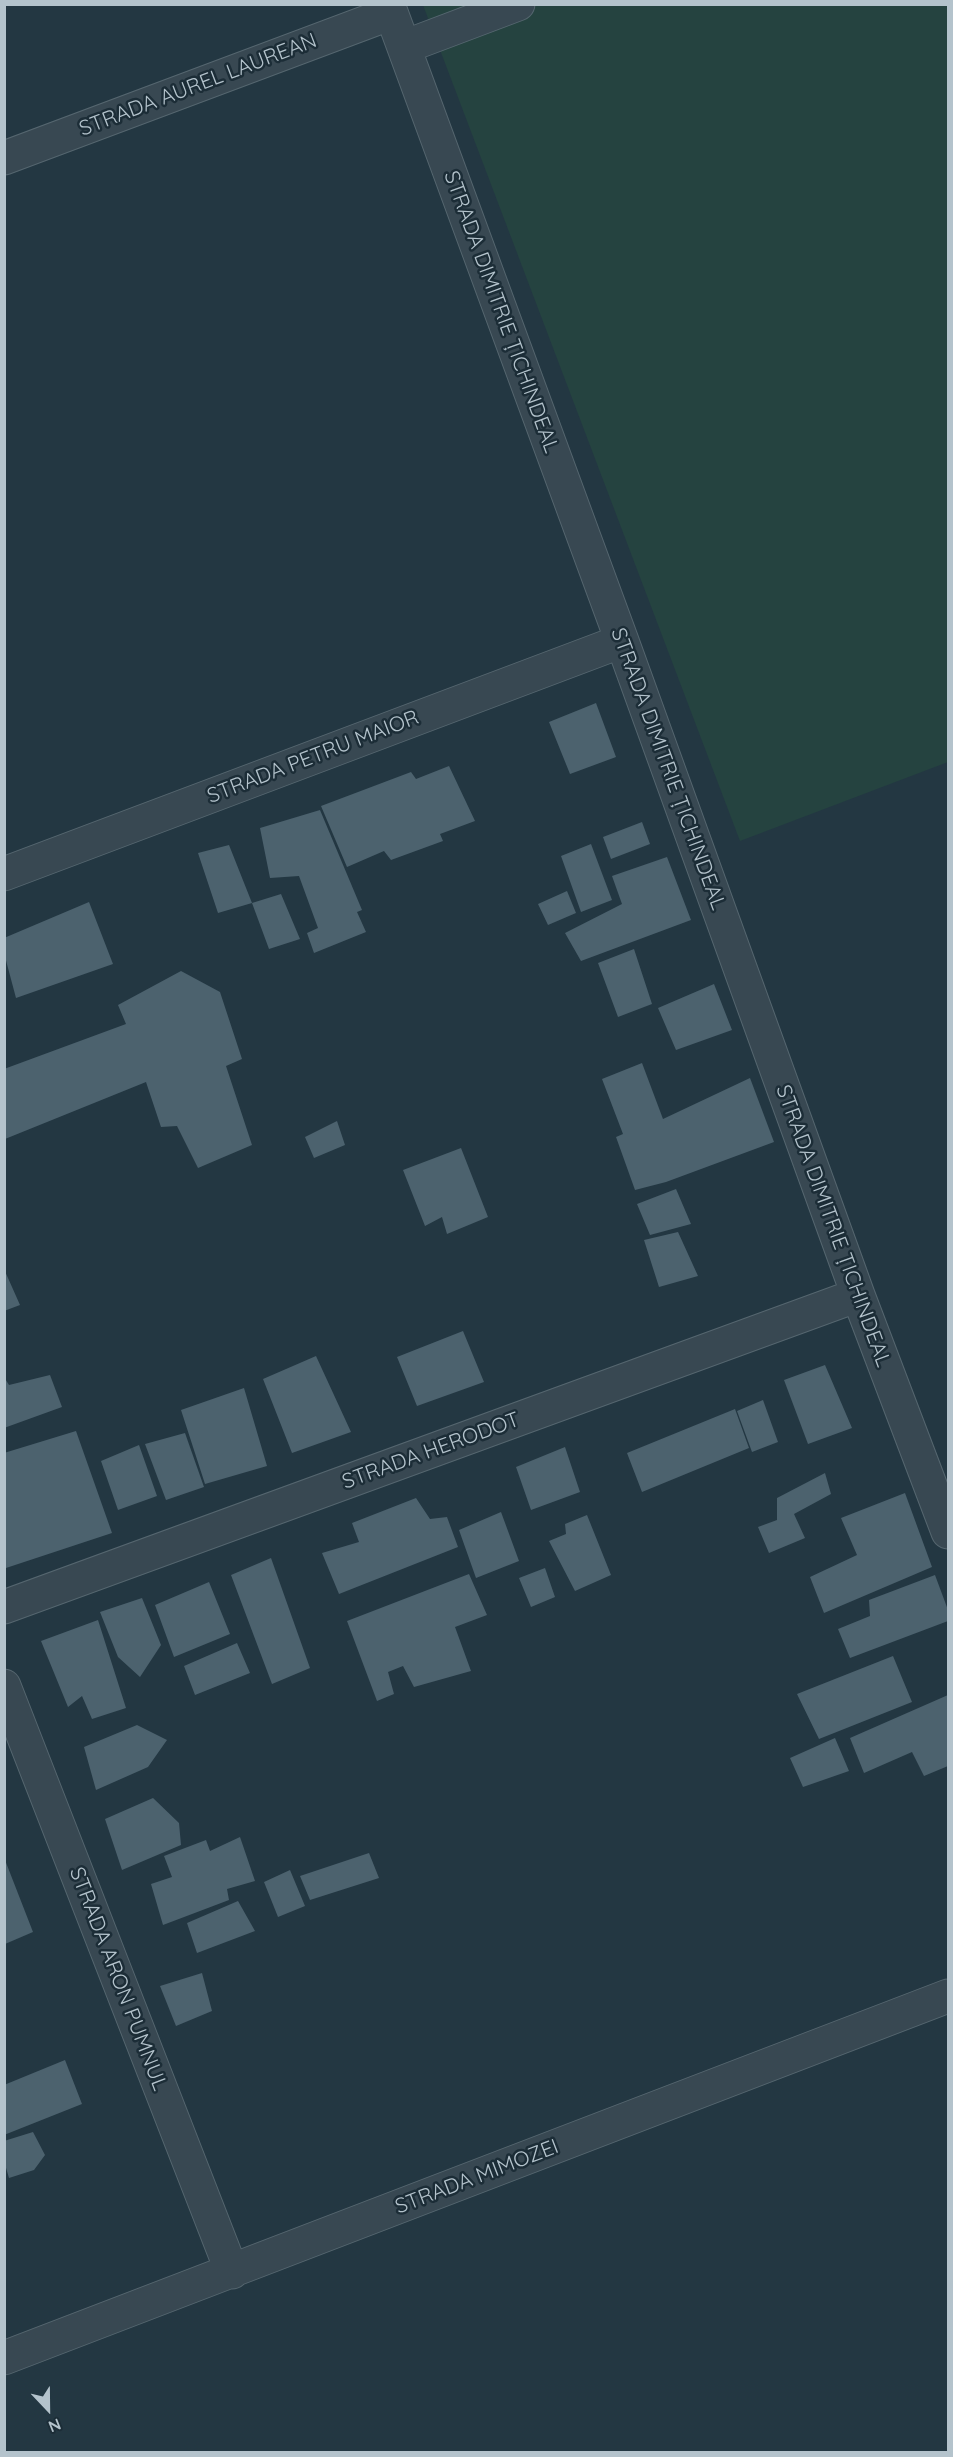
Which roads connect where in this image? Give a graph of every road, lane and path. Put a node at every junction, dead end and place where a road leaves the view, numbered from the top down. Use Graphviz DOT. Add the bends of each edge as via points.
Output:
graph roads {
  1 [pos="518,4"];
  2 [pos="390,9"];
  3 [pos="404,47"];
  4 [pos="4,158"];
  5 [pos="622,641"];
  6 [pos="4,874"];
  7 [pos="858,1295"];
  8 [pos="948,1532"];
  9 [pos="4,1607"];
  10 [pos="4,1686"];
  11 [pos="948,1996"];
  12 [pos="232,2272"];
  13 [pos="4,2358"];
  1 -- 3 [label="street"];
  2 -- 3 [label="street, STRADA DIMITRIE ȚICHINDEAL"];
  2 -- 4 [label="street, STRADA AUREL LAUREAN"];
  3 -- 5 [label="street, STRADA DIMITRIE ȚICHINDEAL"];
  5 -- 6 [label="street, STRADA PETRU MAIOR"];
  5 -- 7 [label="street, STRADA DIMITRIE ȚICHINDEAL"];
  7 -- 8 [label="street, STRADA DIMITRIE ȚICHINDEAL"];
  7 -- 9 [label="street, STRADA HERODOT"];
  10 -- 12 [label="street, STRADA ARON PUMNUL"];
  11 -- 12 [label="street, STRADA MIMOZEI"];
  12 -- 13 [label="street, STRADA MIMOZEI"];
}
